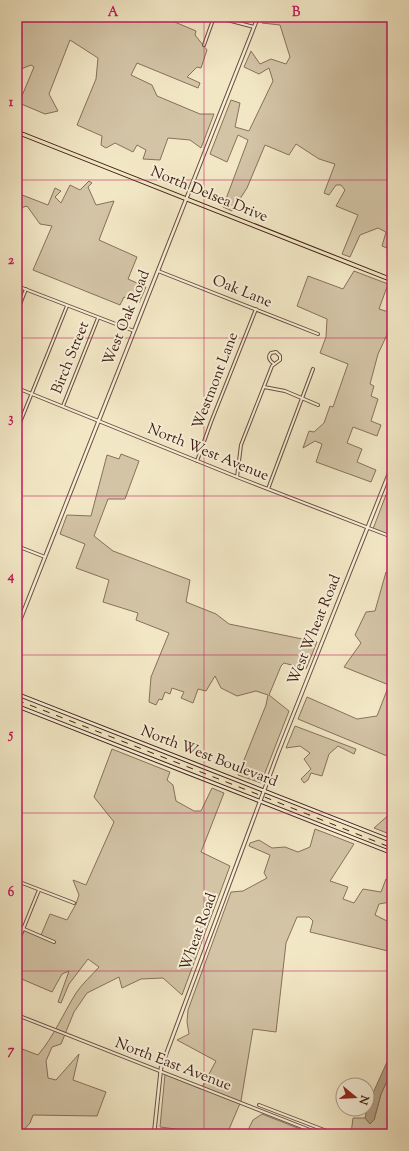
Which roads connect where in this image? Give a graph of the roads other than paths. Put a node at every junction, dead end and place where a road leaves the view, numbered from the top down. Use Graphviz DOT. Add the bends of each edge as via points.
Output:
graph roads {
  1 [pos="215,17"];
  2 [pos="258,17"];
  3 [pos="254,27"];
  4 [pos="204,45"];
  5 [pos="17,132"];
  6 [pos="186,199"];
  7 [pos="158,271"];
  8 [pos="392,280"];
  9 [pos="17,286"];
  10 [pos="26,289"];
  11 [pos="67,306"];
  12 [pos="256,309"];
  13 [pos="17,312"];
  14 [pos="98,318"];
  15 [pos="134,332"];
  16 [pos="318,334"];
  17 [pos="273,363"];
  18 [pos="313,369"];
  19 [pos="264,387"];
  20 [pos="17,388"];
  21 [pos="31,394"];
  22 [pos="301,399"];
  23 [pos="318,404"];
  24 [pos="63,406"];
  25 [pos="99,420"];
  26 [pos="17,430"];
  27 [pos="197,461"];
  28 [pos="392,466"];
  29 [pos="237,477"];
  30 [pos="268,489"];
  31 [pos="368,527"];
  32 [pos="392,536"];
  33 [pos="17,546"];
  34 [pos="45,557"];
  35 [pos="17,616"];
  36 [pos="21,617"];
  37 [pos="17,628"];
  38 [pos="17,694"];
  39 [pos="17,706"];
  40 [pos="264,790"];
  41 [pos="260,801"];
  42 [pos="392,841"];
  43 [pos="392,853"];
  44 [pos="17,881"];
  45 [pos="39,890"];
  46 [pos="74,903"];
  47 [pos="17,926"];
  48 [pos="23,929"];
  49 [pos="54,942"];
  50 [pos="17,944"];
  51 [pos="17,1015"];
  52 [pos="160,1072"];
  53 [pos="259,1105"];
  54 [pos="332,1133"];
  55 [pos="154,1134"];
  56 [pos="320,1134"];
  1 -- 3 [label="street"];
  1 -- 4 [label="street"];
  2 -- 3 [label="street, West Oak Road"];
  3 -- 6 [label="street, West Oak Road"];
  5 -- 6 [label="main road, North Delsea Drive"];
  6 -- 7 [label="street, West Oak Road"];
  6 -- 8 [label="main road, North Delsea Drive"];
  7 -- 12 [label="street, Oak Lane"];
  7 -- 15 [label="street, West Oak Road"];
  9 -- 10 [label="street"];
  10 -- 11 [label="street"];
  10 -- 13 [label="street"];
  11 -- 14 [label="street"];
  11 -- 21 [label="street"];
  12 -- 16 [label="street, Oak Lane"];
  12 -- 27 [label="street, Westmont Lane"];
  14 -- 15 [label="street"];
  14 -- 24 [label="street, Birch Street"];
  15 -- 25 [label="street, West Oak Road"];
  17 -- 19 [label="street" via="269,356 276,352 280,360 272,366"];
  18 -- 22 [label="street"];
  19 -- 22 [label="street" via="280,390"];
  19 -- 29 [label="street" via="241,445"];
  20 -- 21 [label="street, North West Avenue"];
  21 -- 24 [label="street, North West Avenue"];
  21 -- 26 [label="street"];
  22 -- 23 [label="street"];
  22 -- 30 [label="street"];
  24 -- 25 [label="street, North West Avenue"];
  25 -- 27 [label="street, North West Avenue"];
  25 -- 34 [label="street, West Oak Road"];
  27 -- 29 [label="street, North West Avenue"];
  28 -- 31 [label="street, West Wheat Road"];
  29 -- 30 [label="street, North West Avenue"];
  30 -- 31 [label="street, North West Avenue"];
  31 -- 32 [label="street, North West Avenue"];
  31 -- 40 [label="street, West Wheat Road"];
  33 -- 34 [label="street"];
  34 -- 36 [label="street, West Oak Road"];
  35 -- 36 [label="street"];
  36 -- 37 [label="street, West Oak Road"];
  38 -- 40 [label="street, North West Boulevard"];
  39 -- 41 [label="street"];
  40 -- 41 [label="street, West Wheat Road"];
  40 -- 42 [label="street, North West Boulevard"];
  41 -- 43 [label="street"];
  41 -- 52 [label="street, Wheat Road"];
  44 -- 45 [label="street"];
  45 -- 46 [label="street"];
  45 -- 48 [label="street"];
  47 -- 48 [label="street"];
  48 -- 49 [label="street"];
  48 -- 50 [label="street"];
  51 -- 52 [label="street, North East Avenue"];
  52 -- 55 [label="street, Wheat Road"];
  52 -- 56 [label="street, North East Avenue"];
  53 -- 54 [label="street"];
}
